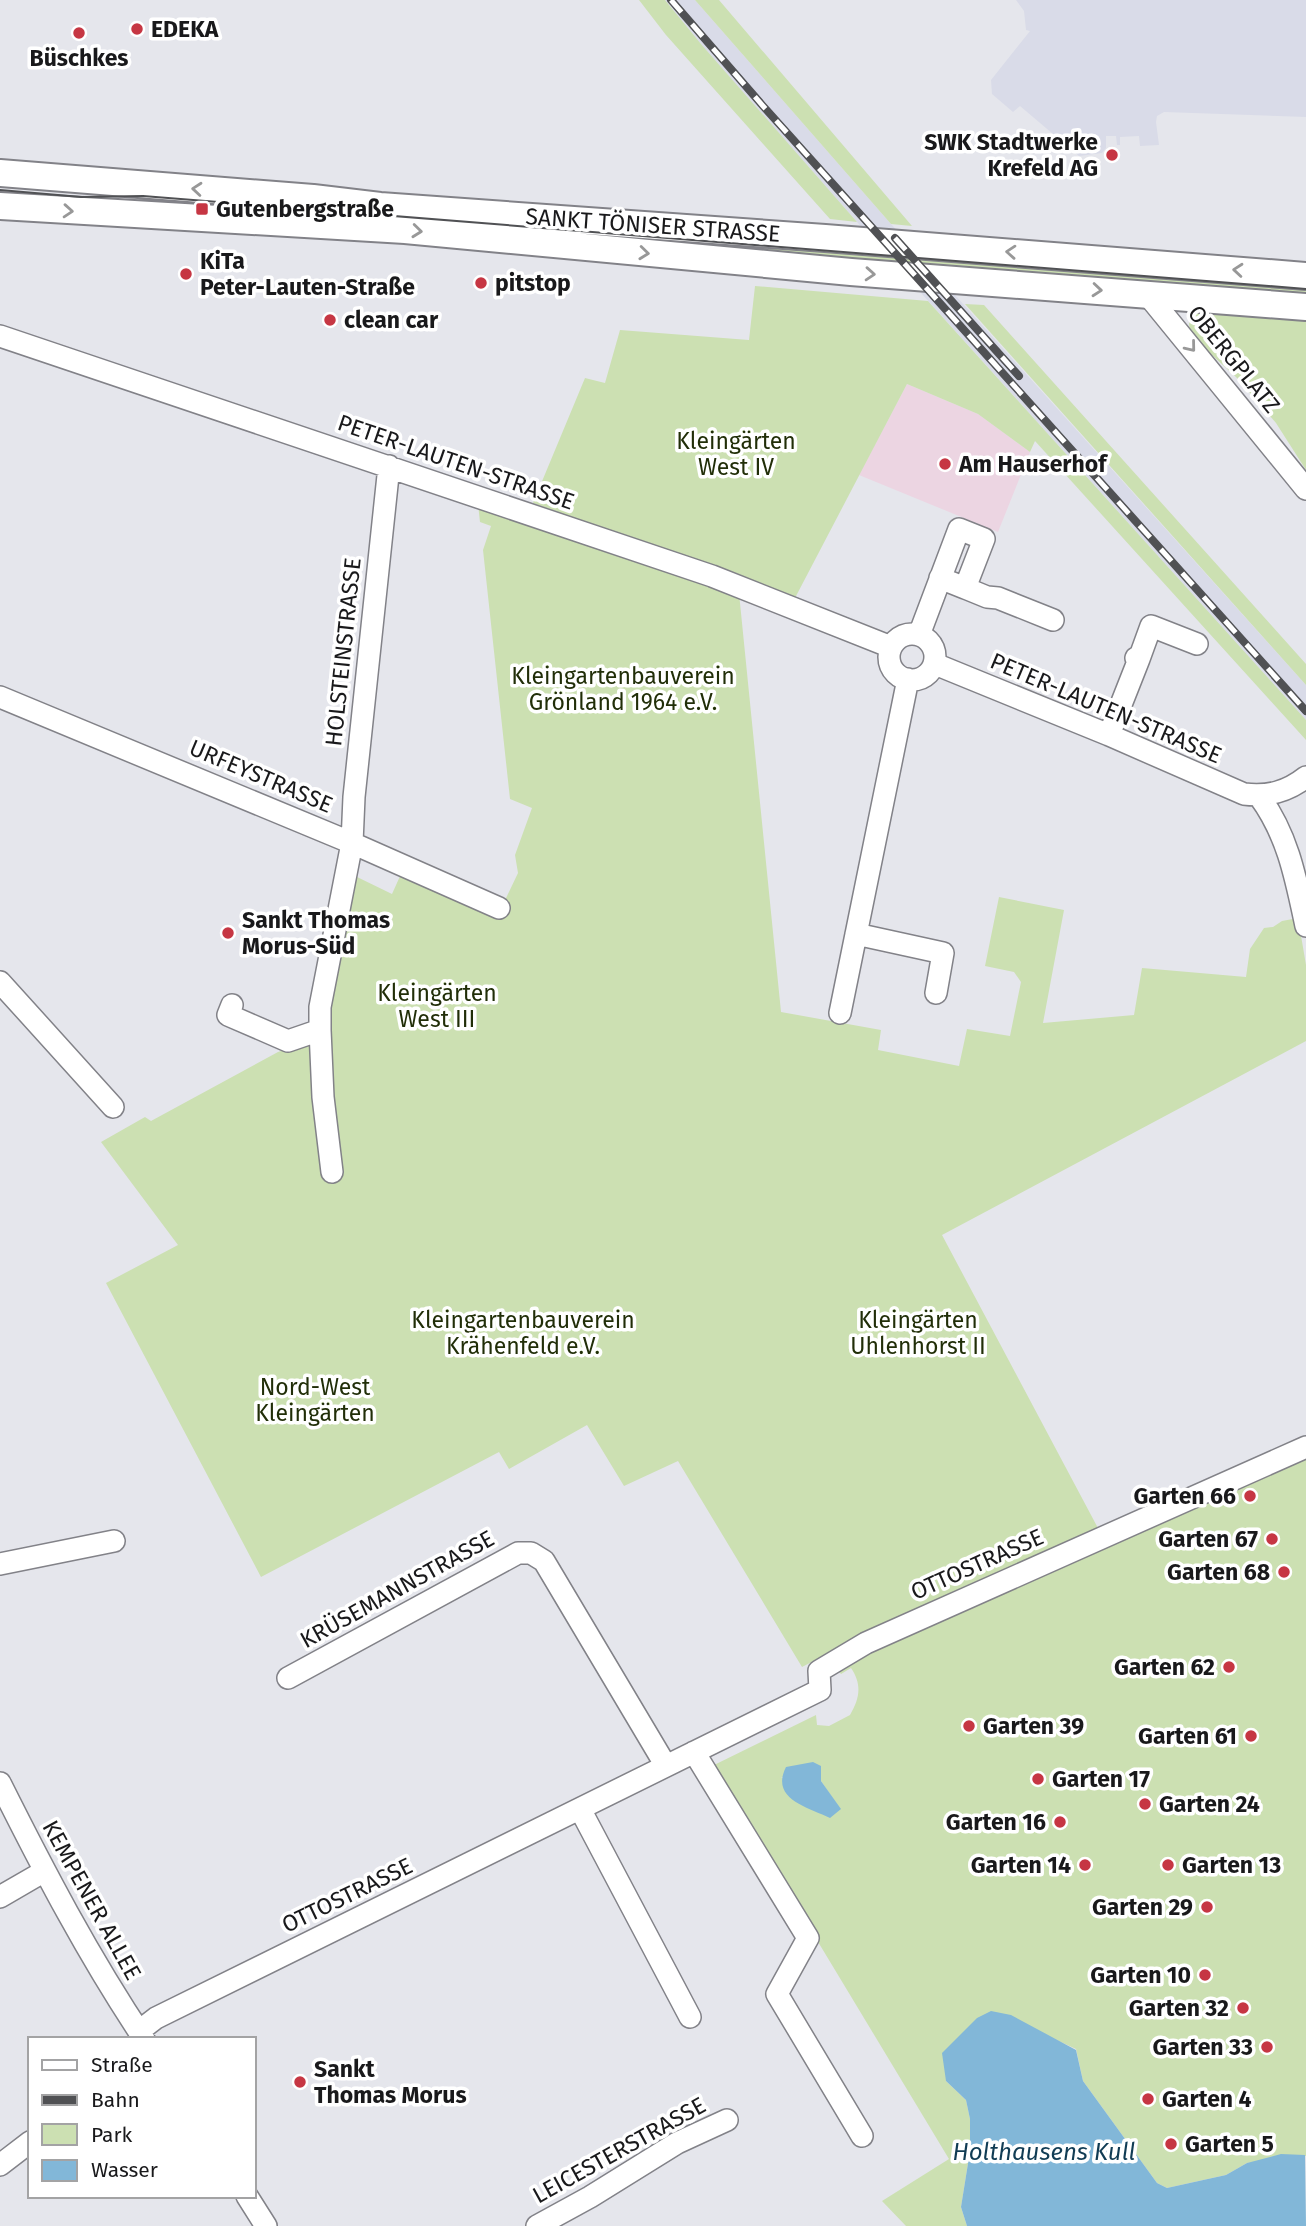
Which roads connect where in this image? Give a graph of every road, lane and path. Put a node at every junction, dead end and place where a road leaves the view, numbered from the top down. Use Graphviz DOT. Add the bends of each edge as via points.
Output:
graph roads {
  1 [pos="0,173"];
  2 [pos="0,206"];
  3 [pos="1306,276"];
  4 [pos="1147,294"];
  5 [pos="1306,307"];
  6 [pos="0,336"];
  7 [pos="390,466"];
  8 [pos="1306,489"];
  9 [pos="940,578"];
  10 [pos="965,588"];
  11 [pos="1054,620"];
  12 [pos="919,635"];
  13 [pos="1197,644"];
  14 [pos="891,647"];
  15 [pos="934,664"];
  16 [pos="908,679"];
  17 [pos="0,697"];
  18 [pos="1109,735"];
  19 [pos="1306,777"];
  20 [pos="1259,796"];
  21 [pos="352,843"];
  22 [pos="499,908"];
  23 [pos="1306,926"];
  24 [pos="856,934"];
  25 [pos="0,982"];
  26 [pos="936,993"];
  27 [pos="232,1005"];
  28 [pos="840,1013"];
  29 [pos="320,1030"];
  30 [pos="113,1107"];
  31 [pos="332,1172"];
  32 [pos="1306,1447"];
  33 [pos="114,1541"];
  34 [pos="0,1564"];
  35 [pos="288,1678"];
  36 [pos="694,1752"];
  37 [pos="666,1766"];
  38 [pos="0,1783"];
  39 [pos="580,1809"];
  40 [pos="43,1872"];
  41 [pos="0,1897"];
  42 [pos="690,2017"];
  43 [pos="142,2035"];
  44 [pos="727,2120"];
  45 [pos="862,2136"];
  46 [pos="28,2144"];
  47 [pos="0,2165"];
  48 [pos="248,2198"];
  49 [pos="266,2226"];
  50 [pos="537,2226"];
  3 -- 1 [label="main road, SANKT TÖNISER STRASSE, one-way"];
  2 -- 4 [label="main road, SANKT TÖNISER STRASSE, one-way" via="405,230 827,270"];
  4 -- 5 [label="main road, SANKT TÖNISER STRASSE"];
  4 -- 8 [label="street, OBERGPLATZ, one-way"];
  6 -- 7 [label="street, PETER-LAUTEN-STRASSE"];
  7 -- 14 [label="street, PETER-LAUTEN-STRASSE" via="712,576"];
  7 -- 21 [label="street, HOLSTEINSTRASSE"];
  9 -- 10 [label="street"];
  9 -- 10 [label="street" via="959,529 984,539"];
  9 -- 12 [label="street"];
  10 -- 11 [label="street"];
  12 -- 14 [label="street" via="905,635"];
  12 -- 15 [label="street" via="934,649"];
  13 -- 18 [label="street" via="1143,623 1137,658"];
  14 -- 16 [label="street" via="890,664"];
  15 -- 16 [label="street" via="920,679"];
  15 -- 18 [label="street, PETER-LAUTEN-STRASSE"];
  16 -- 24 [label="street"];
  17 -- 21 [label="street, URFEYSTRASSE"];
  18 -- 20 [label="street, PETER-LAUTEN-STRASSE" via="1244,794"];
  19 -- 20 [label="street" via="1284,790"];
  20 -- 23 [label="street" via="1285,840"];
  21 -- 22 [label="street, URFEYSTRASSE"];
  21 -- 29 [label="street, HOLSTEINSTRASSE" via="320,1007"];
  24 -- 26 [label="street" via="943,953"];
  24 -- 28 [label="street"];
  25 -- 30 [label="street"];
  27 -- 29 [label="street" via="228,1015 288,1041"];
  29 -- 31 [label="street, HOLSTEINSTRASSE"];
  32 -- 36 [label="street, OTTOSTRASSE" via="866,1643 819,1671 820,1690"];
  33 -- 34 [label="street"];
  35 -- 37 [label="street, KRÜSEMANNSTRASSE" via="518,1553 531,1553 544,1561"];
  36 -- 37 [label="street, OTTOSTRASSE"];
  36 -- 45 [label="street" via="808,1938 777,1994"];
  37 -- 39 [label="street, OTTOSTRASSE"];
  38 -- 40 [label="street, KEMPENER ALLEE"];
  39 -- 42 [label="street"];
  39 -- 43 [label="street, OTTOSTRASSE" via="156,2018"];
  40 -- 41 [label="street"];
  40 -- 43 [label="street, KEMPENER ALLEE"];
  44 -- 50 [label="street, LEICESTERSTRASSE" via="677,2143"];
  46 -- 47 [label="street"];
  48 -- 49 [label="street"];
}
